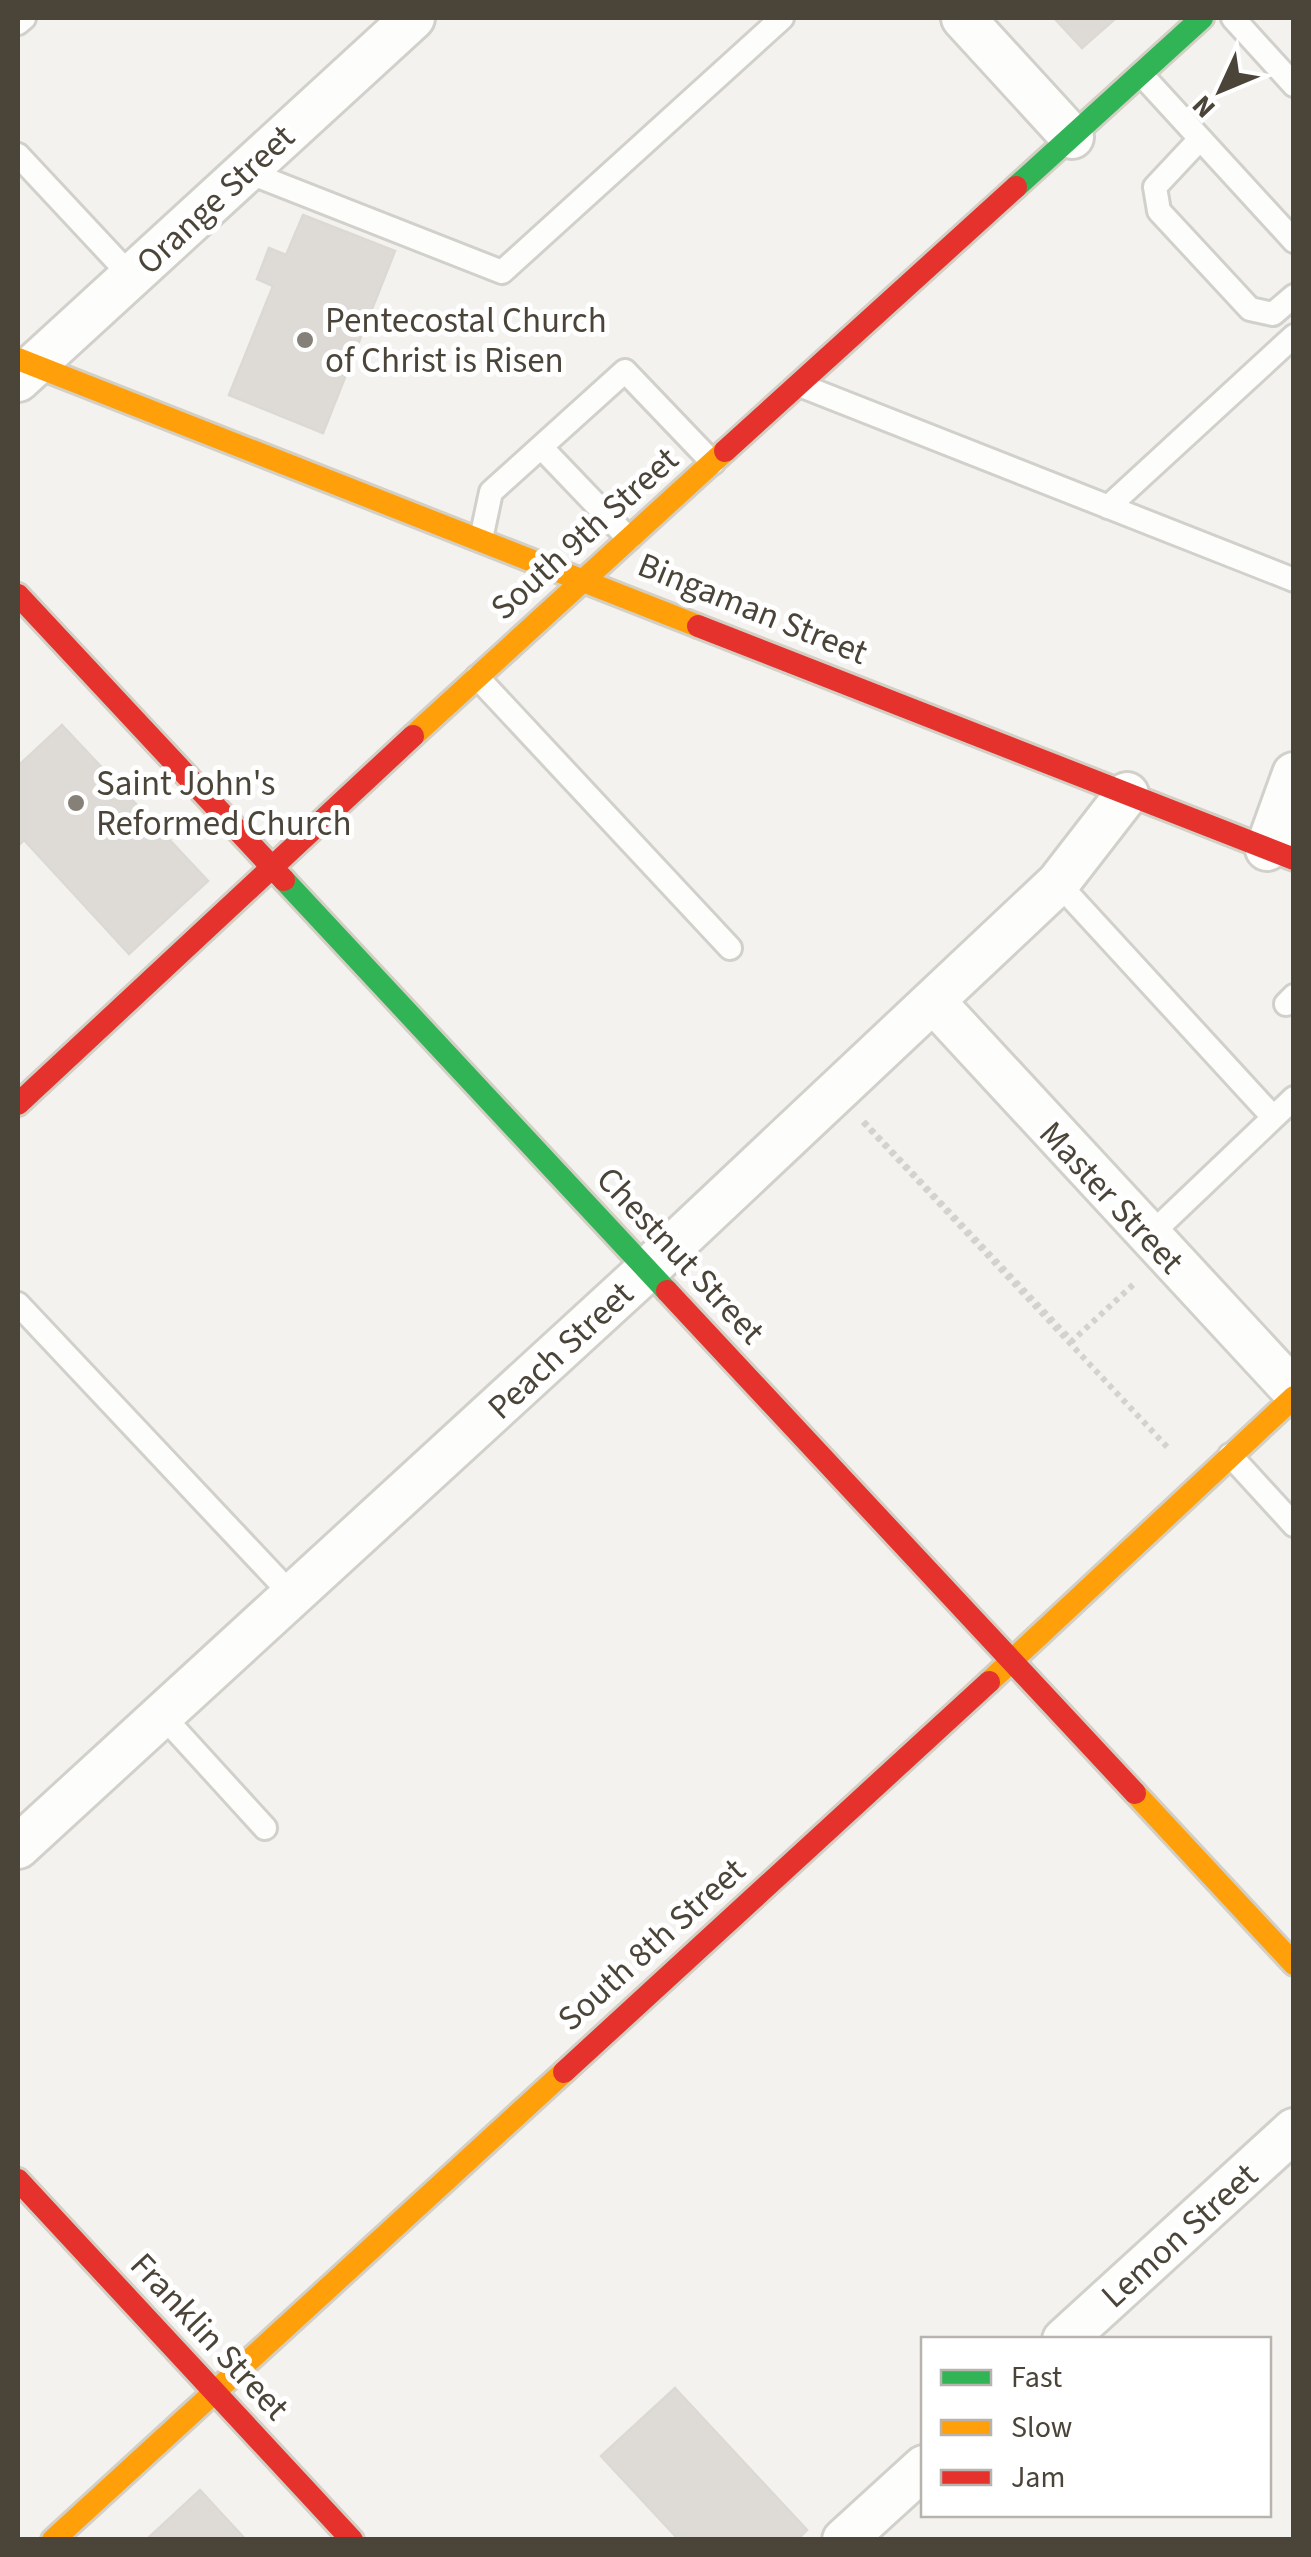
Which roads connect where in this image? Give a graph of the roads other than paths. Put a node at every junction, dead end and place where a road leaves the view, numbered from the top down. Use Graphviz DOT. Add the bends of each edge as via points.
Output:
graph roads {
  1 [pos="24,18"];
  2 [pos="412,18"];
  3 [pos="782,18"];
  4 [pos="962,18"];
  5 [pos="1202,18"];
  6 [pos="1233,18"];
  7 [pos="18,23"];
  8 [pos="1141,74"];
  9 [pos="1294,85"];
  10 [pos="1072,137"];
  11 [pos="1199,140"];
  12 [pos="18,155"];
  13 [pos="245,171"];
  14 [pos="1294,241"];
  15 [pos="131,276"];
  16 [pos="1294,296"];
  17 [pos="1294,336"];
  18 [pos="23,368"];
  19 [pos="799,384"];
  20 [pos="541,447"];
  21 [pos="713,463"];
  22 [pos="1108,507"];
  23 [pos="629,539"];
  24 [pos="481,540"];
  25 [pos="584,580"];
  26 [pos="1294,580"];
  27 [pos="18,595"];
  28 [pos="476,677"];
  29 [pos="1294,774"];
  30 [pos="1128,794"];
  31 [pos="1280,854"];
  32 [pos="273,869"];
  33 [pos="1058,883"];
  34 [pos="730,948"];
  35 [pos="933,1001"];
  36 [pos="1294,1098"];
  37 [pos="18,1104"];
  38 [pos="1273,1117"];
  39 [pos="1157,1246"];
  40 [pos="647,1270"];
  41 [pos="18,1304"];
  42 [pos="1294,1394"];
  43 [pos="1230,1455"];
  44 [pos="1294,1526"];
  45 [pos="292,1595"];
  46 [pos="1011,1662"];
  47 [pos="162,1715"];
  48 [pos="265,1828"];
  49 [pos="18,1846"];
  50 [pos="1294,1964"];
  51 [pos="1294,2130"];
  52 [pos="18,2180"];
  53 [pos="1067,2337"];
  54 [pos="214,2391"];
  55 [pos="921,2470"];
  56 [pos="52,2540"];
  57 [pos="352,2540"];
  58 [pos="844,2540"];
  1 -- 7 [label="lane"];
  2 -- 13 [label="street, Orange Street"];
  3 -- 13 [label="lane" via="502,272"];
  4 -- 10 [label="street"];
  5 -- 8 [label="street, South 9th Street"];
  6 -- 9 [label="lane"];
  8 -- 10 [label="street, South 9th Street"];
  8 -- 11 [label="lane"];
  10 -- 19 [label="street, South 9th Street"];
  11 -- 14 [label="lane"];
  11 -- 16 [label="lane" via="1155,186 1159,211 1250,309 1273,314"];
  12 -- 15 [label="lane"];
  13 -- 15 [label="street, Orange Street"];
  15 -- 18 [label="street, Orange Street"];
  17 -- 22 [label="lane"];
  18 -- 24 [label="street, Bingaman Street"];
  19 -- 21 [label="street, South 9th Street"];
  19 -- 22 [label="lane"];
  20 -- 21 [label="lane" via="625,371"];
  20 -- 23 [label="lane"];
  20 -- 24 [label="lane" via="491,492"];
  21 -- 23 [label="street, South 9th Street"];
  22 -- 26 [label="lane"];
  23 -- 25 [label="street, South 9th Street"];
  24 -- 25 [label="street, Bingaman Street"];
  25 -- 28 [label="street, South 9th Street"];
  25 -- 30 [label="street, Bingaman Street"];
  27 -- 32 [label="street, Chestnut Street"];
  28 -- 32 [label="street, South 9th Street"];
  28 -- 34 [label="lane"];
  29 -- 31 [label="street"];
  30 -- 31 [label="street, Bingaman Street"];
  30 -- 33 [label="street, Peach Street"];
  32 -- 37 [label="street, South 9th Street"];
  32 -- 40 [label="street, Chestnut Street"];
  33 -- 35 [label="street, Peach Street"];
  33 -- 38 [label="lane"];
  35 -- 39 [label="street, Master Street"];
  35 -- 40 [label="street, Peach Street"];
  36 -- 38 [label="lane"];
  38 -- 39 [label="lane"];
  39 -- 42 [label="street, Master Street"];
  40 -- 45 [label="street, Peach Street"];
  40 -- 46 [label="street, Chestnut Street"];
  41 -- 45 [label="lane"];
  42 -- 43 [label="street, South 8th Street"];
  43 -- 44 [label="lane"];
  43 -- 46 [label="street, South 8th Street"];
  45 -- 47 [label="street, Peach Street"];
  46 -- 50 [label="street, Chestnut Street"];
  46 -- 54 [label="street, South 8th Street"];
  47 -- 48 [label="lane"];
  47 -- 49 [label="street, Peach Street"];
  51 -- 53 [label="street, Lemon Street"];
  52 -- 54 [label="street, Franklin Street"];
  54 -- 56 [label="street, South 8th Street"];
  54 -- 57 [label="street, Franklin Street"];
  55 -- 58 [label="street"];
}
